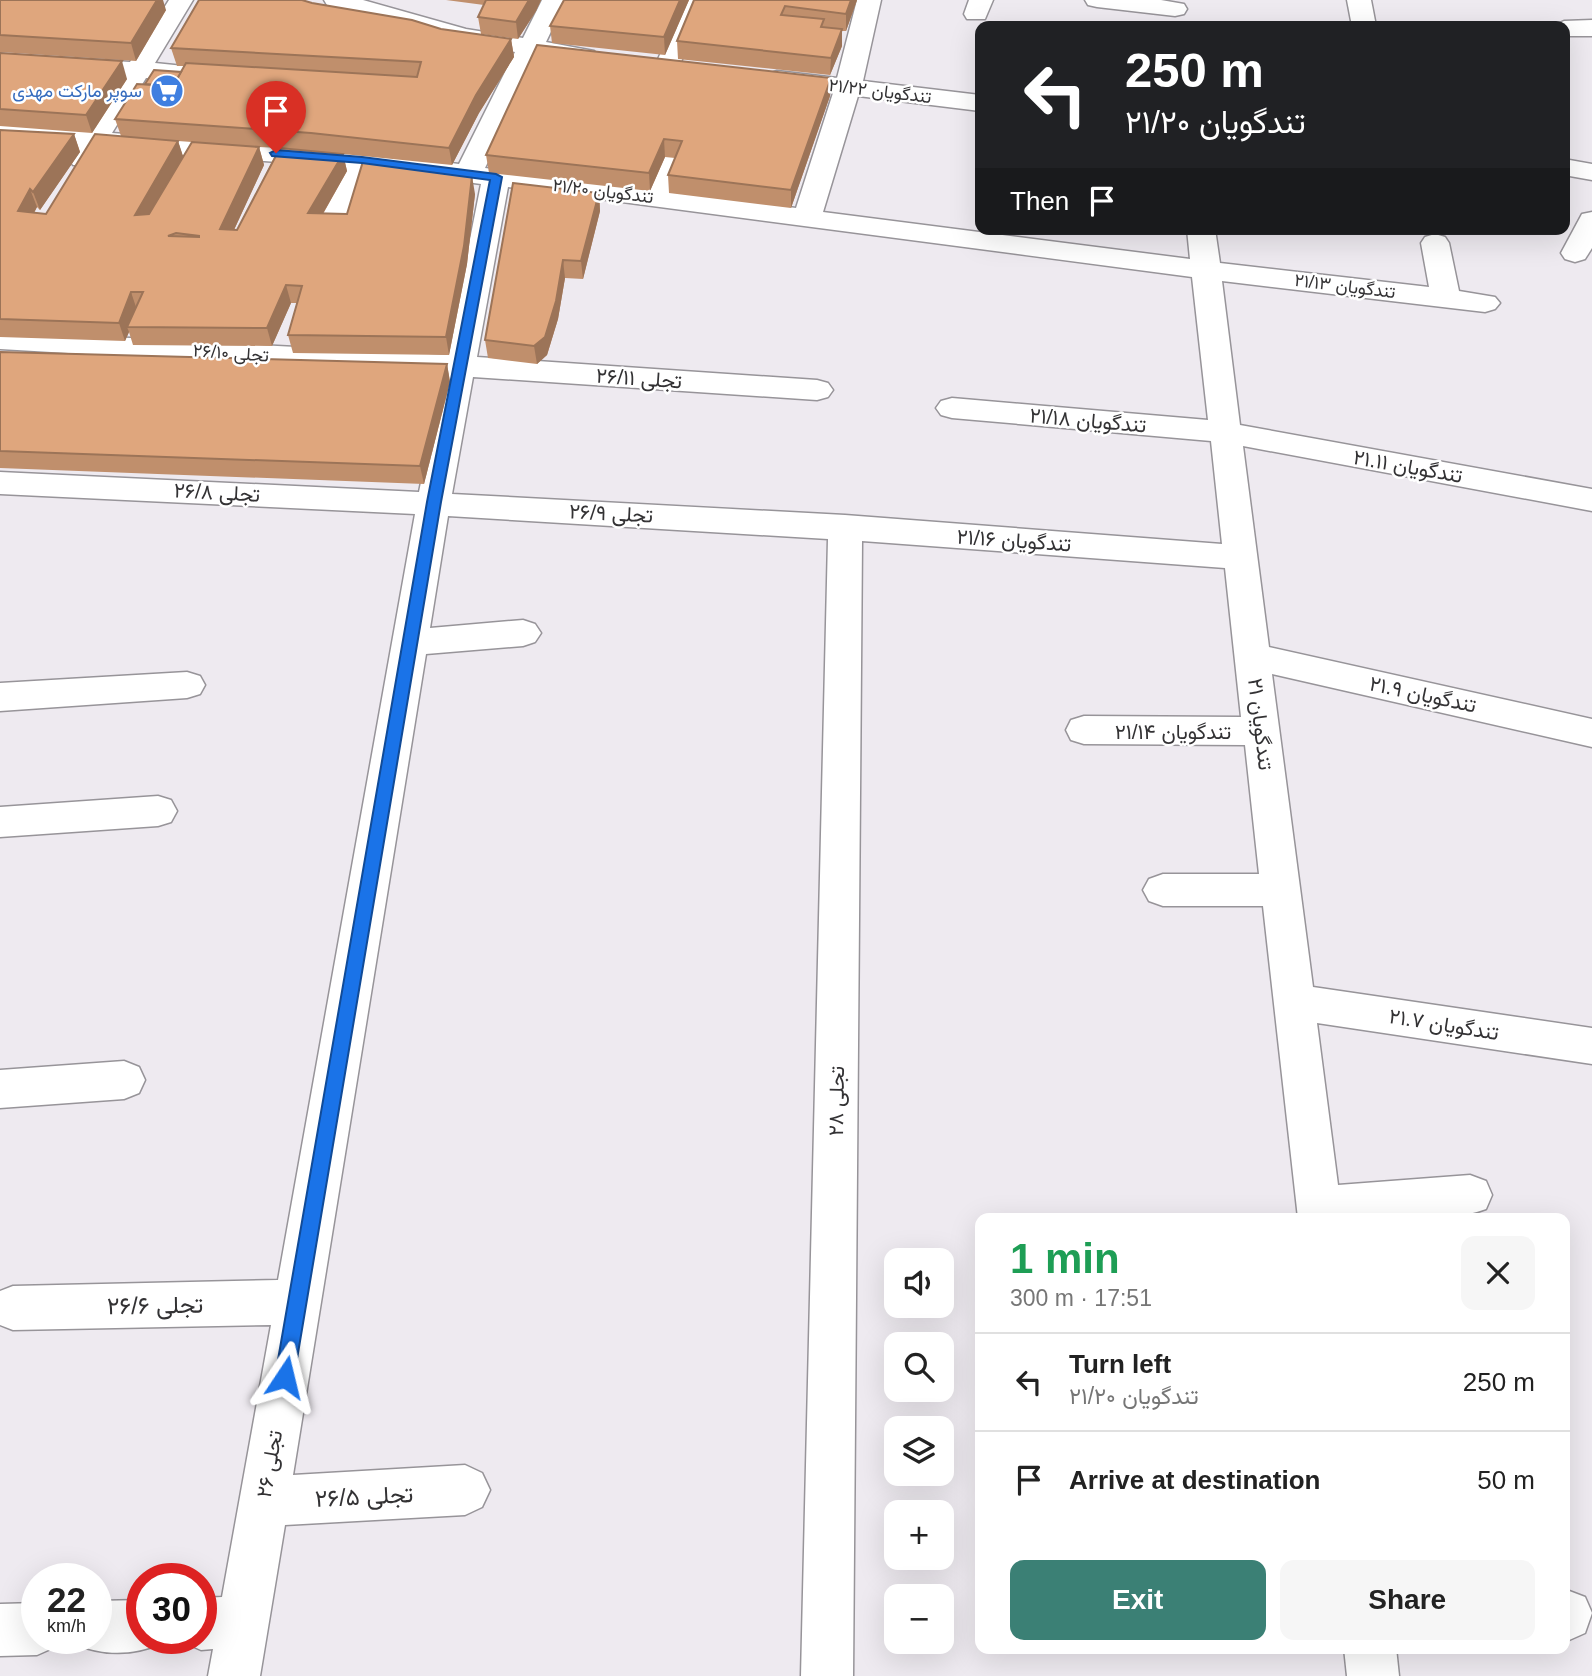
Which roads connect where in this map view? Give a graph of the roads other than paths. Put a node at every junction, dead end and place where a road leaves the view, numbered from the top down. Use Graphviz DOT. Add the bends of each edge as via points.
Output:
graph roads {
  1 [pos="338,0"];
  2 [pos="554,0"];
  3 [pos="695,0"];
  4 [pos="869,0"];
  5 [pos="1097,0"];
  6 [pos="1359,0"];
  7 [pos="180,2"];
  8 [pos="152,3"];
  9 [pos="1175,12"];
  10 [pos="1363,21"];
  11 [pos="1592,28"];
  12 [pos="1570,29"];
  13 [pos="832,35"];
  14 [pos="859,38"];
  15 [pos="530,50"];
  16 [pos="613,59"];
  17 [pos="0,62"];
  18 [pos="641,63"];
  19 [pos="668,66"];
  20 [pos="696,69"];
  21 [pos="139,70"];
  22 [pos="222,76"];
  23 [pos="751,76"];
  24 [pos="848,88"];
  25 [pos="975,102"];
  26 [pos="0,134"];
  27 [pos="95,140"];
  28 [pos="276,153"];
  29 [pos="362,160"];
  30 [pos="668,162"];
  31 [pos="1570,168"];
  32 [pos="1592,172"];
  33 [pos="482,176"];
  34 [pos="264,179"];
  35 [pos="66,186"];
  36 [pos="656,198"];
  37 [pos="335,213"];
  38 [pos="807,218"];
  39 [pos="1592,220"];
  40 [pos="1202,235"];
  41 [pos="1435,243"];
  42 [pos="1575,253"];
  43 [pos="1205,270"];
  44 [pos="1446,298"];
  45 [pos="1485,303"];
  46 [pos="143,315"];
  47 [pos="292,324"];
  48 [pos="0,340"];
  49 [pos="131,346"];
  50 [pos="284,357"];
  51 [pos="461,366"];
  52 [pos="817,390"];
  53 [pos="952,408"];
  54 [pos="1223,432"];
  55 [pos="0,483"];
  56 [pos="1592,500"];
  57 [pos="434,502"];
  58 [pos="789,523"];
  59 [pos="845,527"];
  60 [pos="1240,558"];
  61 [pos="523,633"];
  62 [pos="410,642"];
  63 [pos="1253,656"];
  64 [pos="187,685"];
  65 [pos="0,697"];
  66 [pos="1084,730"];
  67 [pos="1262,731"];
  68 [pos="1592,733"];
  69 [pos="158,811"];
  70 [pos="0,822"];
  71 [pos="1163,890"];
  72 [pos="1282,890"];
  73 [pos="1296,1002"];
  74 [pos="1592,1046"];
  75 [pos="124,1080"];
  76 [pos="0,1090"];
  77 [pos="1470,1195"];
  78 [pos="1319,1212"];
  79 [pos="298,1302"];
  80 [pos="13,1308"];
  81 [pos="465,1490"];
  82 [pos="263,1502"];
  83 [pos="222,1623"];
  84 [pos="21,1629"];
  85 [pos="0,1630"];
  86 [pos="1371,1654"];
  87 [pos="233,1676"];
  88 [pos="827,1676"];
  89 [pos="1373,1676"];
  1 -- 15 [label="street"];
  2 -- 15 [label="street, ۲۶ تجلی"];
  3 -- 19 [label="street"];
  4 -- 14 [label="street"];
  5 -- 9 [label="street"];
  6 -- 10 [label="street"];
  7 -- 8 [label="street"];
  7 -- 21 [label="street"];
  11 -- 12 [label="street"];
  13 -- 14 [label="street"];
  14 -- 24 [label="street"];
  15 -- 16 [label="street"];
  15 -- 33 [label="street, ۲۶ تجلی"];
  17 -- 21 [label="street"];
  18 -- 19 [label="street"];
  19 -- 20 [label="street"];
  21 -- 22 [label="street"];
  21 -- 27 [label="street"];
  23 -- 24 [label="street, ۲۱/۲۲ تندگویان"];
  24 -- 25 [label="street, ۲۱/۲۲ تندگویان"];
  24 -- 38 [label="street"];
  26 -- 27 [label="street, ۲۱/۲۰ تندگویان"];
  27 -- 28 [label="street, ۲۱/۲۰ تندگویان" via="192,159"];
  27 -- 35 [label="street"];
  28 -- 29 [label="street, ۲۱/۲۰ تندگویان"];
  28 -- 34 [label="street"];
  29 -- 33 [label="street, ۲۱/۲۰ تندگویان"];
  29 -- 37 [label="street"];
  30 -- 36 [label="street"];
  31 -- 32 [label="street"];
  33 -- 36 [label="street, ۲۱/۲۰ تندگویان"];
  33 -- 51 [label="street, ۲۶ تجلی"];
  36 -- 38 [label="street, ۲۱/۲۰ تندگویان"];
  38 -- 43 [label="street, ۲۱/۲۰ تندگویان"];
  39 -- 42 [label="street"];
  40 -- 43 [label="street, ۲۱ تندگویان"];
  41 -- 44 [label="street"];
  43 -- 44 [label="street, ۲۱/۱۳ تندگویان"];
  43 -- 54 [label="street, ۲۱ تندگویان"];
  44 -- 45 [label="street, ۲۱/۱۳ تندگویان"];
  46 -- 49 [label="street"];
  47 -- 50 [label="street"];
  48 -- 49 [label="street, ۲۶/۱۰ تجلی"];
  49 -- 50 [label="street, ۲۶/۱۰ تجلی"];
  50 -- 51 [label="street, ۲۶/۱۰ تجلی"];
  51 -- 52 [label="street, ۲۶/۱۱ تجلی"];
  51 -- 57 [label="street, ۲۶ تجلی"];
  53 -- 54 [label="street, ۲۱/۱۸ تندگویان"];
  54 -- 56 [label="street, ۲۱.۱۱ تندگویان"];
  54 -- 60 [label="street, ۲۱ تندگویان"];
  55 -- 57 [label="street, ۲۶/۸ تجلی"];
  57 -- 58 [label="street, ۲۶/۹ تجلی"];
  57 -- 62 [label="street, ۲۶ تجلی"];
  58 -- 59 [label="street, ۲۱/۱۶ تندگویان"];
  59 -- 60 [label="street, ۲۱/۱۶ تندگویان"];
  59 -- 88 [label="street, ۲۸ تجلی"];
  60 -- 63 [label="street, ۲۱ تندگویان"];
  61 -- 62 [label="street"];
  62 -- 79 [label="street, ۲۶ تجلی"];
  63 -- 67 [label="street, ۲۱ تندگویان"];
  63 -- 68 [label="street, ۲۱.۹ تندگویان"];
  64 -- 65 [label="street"];
  66 -- 67 [label="street, ۲۱/۱۴ تندگویان"];
  67 -- 72 [label="street, ۲۱ تندگویان"];
  69 -- 70 [label="street"];
  71 -- 72 [label="street"];
  72 -- 73 [label="street, ۲۱ تندگویان"];
  73 -- 74 [label="street, ۲۱.۷ تندگویان"];
  73 -- 78 [label="street, ۲۱ تندگویان"];
  75 -- 76 [label="street"];
  77 -- 78 [label="street"];
  79 -- 80 [label="street, ۲۶/۶ تجلی"];
  79 -- 82 [label="street, ۲۶ تجلی"];
  81 -- 82 [label="street, ۲۶/۵ تجلی"];
  82 -- 83 [label="street, ۲۶ تجلی"];
  83 -- 87 [label="street, ۲۶ تجلی"];
  84 -- 85 [label="street"];
  86 -- 89 [label="street"];
}
